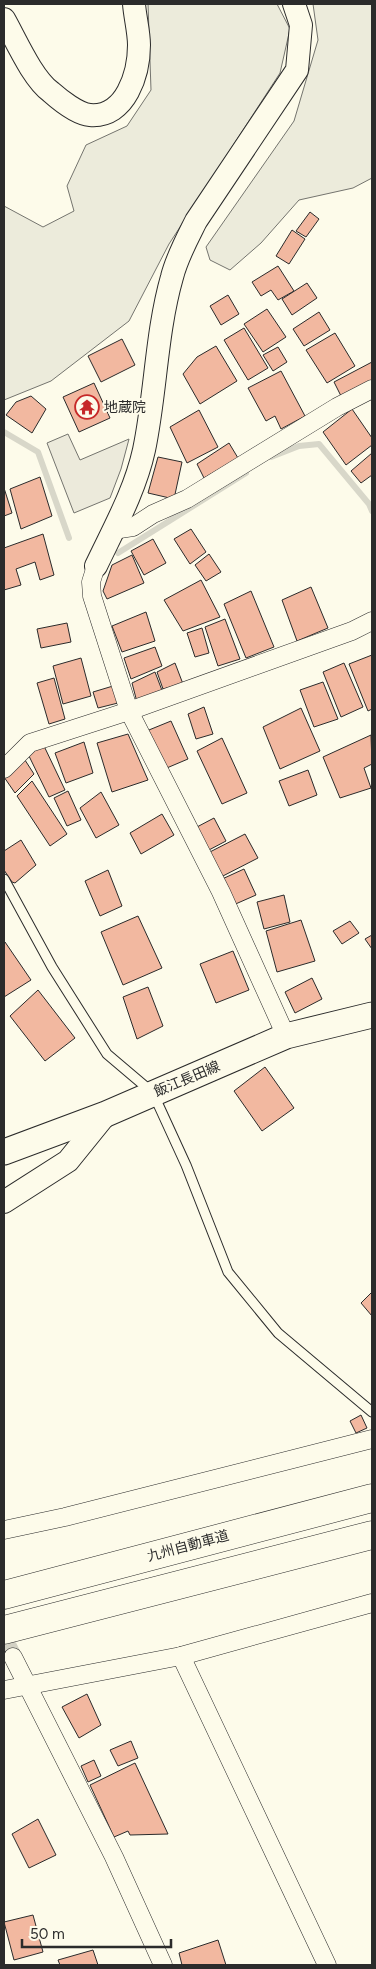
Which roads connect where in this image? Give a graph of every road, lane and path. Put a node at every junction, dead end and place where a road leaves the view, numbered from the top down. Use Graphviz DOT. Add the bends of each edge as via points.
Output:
graph roads {
  1 [pos="134,4"];
  2 [pos="294,4"];
  3 [pos="4,19"];
  4 [pos="372,389"];
  5 [pos="114,530"];
  6 [pos="96,566"];
  7 [pos="372,621"];
  8 [pos="129,711"];
  9 [pos="4,769"];
  10 [pos="4,879"];
  11 [pos="372,1015"];
  12 [pos="286,1036"];
  13 [pos="154,1094"];
  14 [pos="106,1114"];
  15 [pos="4,1152"];
  16 [pos="4,1202"];
  17 [pos="372,1412"];
  18 [pos="372,1439"];
  19 [pos="372,1498"];
  20 [pos="4,1530"];
  21 [pos="372,1535"];
  22 [pos="4,1594"];
  23 [pos="372,1603"];
  24 [pos="4,1630"];
  25 [pos="181,1656"];
  26 [pos="13,1657"];
  27 [pos="26,1686"];
  28 [pos="4,1690"];
  29 [pos="163,1965"];
  30 [pos="327,1965"];
  1 -- 3 [label="street" via="139,46 134,82 122,101 110,111 90,115 50,92"];
  2 -- 5 [label="street" via="301,24 297,70 196,221 172,277 144,452 128,501"];
  4 -- 5 [label="street" via="187,499 133,526"];
  5 -- 6 [label="street"];
  6 -- 8 [label="street" via="91,582 92,596"];
  7 -- 8 [label="street"];
  8 -- 9 [label="street" via="30,744"];
  8 -- 12 [label="street" via="221,892"];
  10 -- 13 [label="lane" via="52,967 107,1054"];
  11 -- 12 [label="main road, 飯江長田線"];
  12 -- 13 [label="main road, 飯江長田線"];
  13 -- 14 [label="main road, 飯江長田線"];
  13 -- 17 [label="lane" via="228,1272 278,1333"];
  14 -- 15 [label="main road, 飯江長田線"];
  14 -- 16 [label="street" via="68,1161"];
  18 -- 20 [label="street"];
  19 -- 22 [label="highway, 九州自動車道"];
  21 -- 24 [label="highway"];
  23 -- 25 [label="street"];
  25 -- 27 [label="street"];
  25 -- 30 [label="street"];
  26 -- 27 [label="street"];
  27 -- 28 [label="street"];
  27 -- 29 [label="street" via="114,1857"];
}
